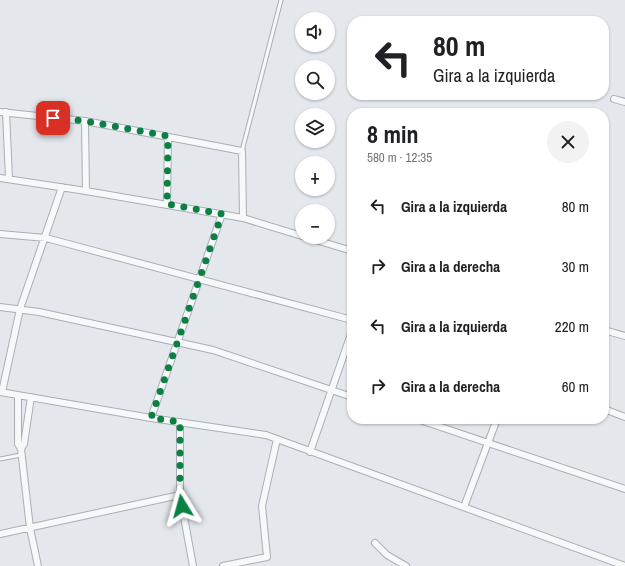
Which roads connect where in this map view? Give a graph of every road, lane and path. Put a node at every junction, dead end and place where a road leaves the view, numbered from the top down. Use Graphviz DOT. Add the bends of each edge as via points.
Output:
graph roads {
  1 [pos="281,0"];
  2 [pos="614,99"];
  3 [pos="625,102"];
  4 [pos="3,112"];
  5 [pos="85,121"];
  6 [pos="168,136"];
  7 [pos="242,151"];
  8 [pos="0,178"];
  9 [pos="9,179"];
  10 [pos="62,187"];
  11 [pos="86,191"];
  12 [pos="167,204"];
  13 [pos="222,214"];
  14 [pos="243,218"];
  15 [pos="0,234"];
  16 [pos="295,234"];
  17 [pos="46,238"];
  18 [pos="329,244"];
  19 [pos="347,249"];
  20 [pos="201,279"];
  21 [pos="0,307"];
  22 [pos="20,309"];
  23 [pos="347,319"];
  24 [pos="609,331"];
  25 [pos="625,336"];
  26 [pos="178,342"];
  27 [pos="347,345"];
  28 [pos="331,390"];
  29 [pos="1,392"];
  30 [pos="18,395"];
  31 [pos="347,395"];
  32 [pos="31,397"];
  33 [pos="609,411"];
  34 [pos="625,417"];
  35 [pos="151,418"];
  36 [pos="180,422"];
  37 [pos="432,424"];
  38 [pos="494,424"];
  39 [pos="277,439"];
  40 [pos="488,443"];
  41 [pos="21,452"];
  42 [pos="310,452"];
  43 [pos="0,458"];
  44 [pos="625,489"];
  45 [pos="180,495"];
  46 [pos="464,507"];
  47 [pos="30,528"];
  48 [pos="0,534"];
  49 [pos="375,543"];
  50 [pos="38,566"];
  51 [pos="193,566"];
  52 [pos="223,566"];
  53 [pos="406,566"];
  54 [pos="625,566"];
  1 -- 7 [label="lane"];
  2 -- 3 [label="street"];
  4 -- 5 [label="street"];
  4 -- 9 [label="street"];
  5 -- 6 [label="street"];
  5 -- 11 [label="street"];
  6 -- 7 [label="street"];
  6 -- 12 [label="street"];
  7 -- 14 [label="street"];
  8 -- 9 [label="street"];
  9 -- 10 [label="street"];
  10 -- 11 [label="street"];
  10 -- 17 [label="street"];
  11 -- 12 [label="street"];
  12 -- 13 [label="street"];
  13 -- 14 [label="street"];
  13 -- 20 [label="street"];
  14 -- 16 [label="street"];
  15 -- 17 [label="street"];
  17 -- 20 [label="street"];
  17 -- 22 [label="street"];
  18 -- 19 [label="street"];
  20 -- 23 [label="street"];
  20 -- 26 [label="street"];
  21 -- 22 [label="street"];
  22 -- 26 [label="street"];
  22 -- 29 [label="street"];
  24 -- 25 [label="street"];
  26 -- 28 [label="street" via="213,350"];
  26 -- 35 [label="street"];
  27 -- 28 [label="street"];
  28 -- 31 [label="street"];
  28 -- 42 [label="street"];
  29 -- 30 [label="street"];
  30 -- 32 [label="street"];
  30 -- 41 [label="street" via="18,444"];
  32 -- 35 [label="street"];
  32 -- 41 [label="street"];
  33 -- 34 [label="street"];
  35 -- 36 [label="street"];
  36 -- 39 [label="street" via="266,435"];
  36 -- 45 [label="street"];
  37 -- 40 [label="street"];
  38 -- 40 [label="street"];
  39 -- 42 [label="street"];
  39 -- 52 [label="street" via="262,506 267,557"];
  40 -- 44 [label="street"];
  40 -- 46 [label="street"];
  41 -- 43 [label="lane"];
  41 -- 47 [label="street"];
  42 -- 46 [label="street"];
  45 -- 47 [label="street"];
  45 -- 51 [label="street"];
  46 -- 54 [label="street"];
  47 -- 48 [label="street"];
  47 -- 50 [label="street"];
  49 -- 53 [label="street" via="387,555"];
}
